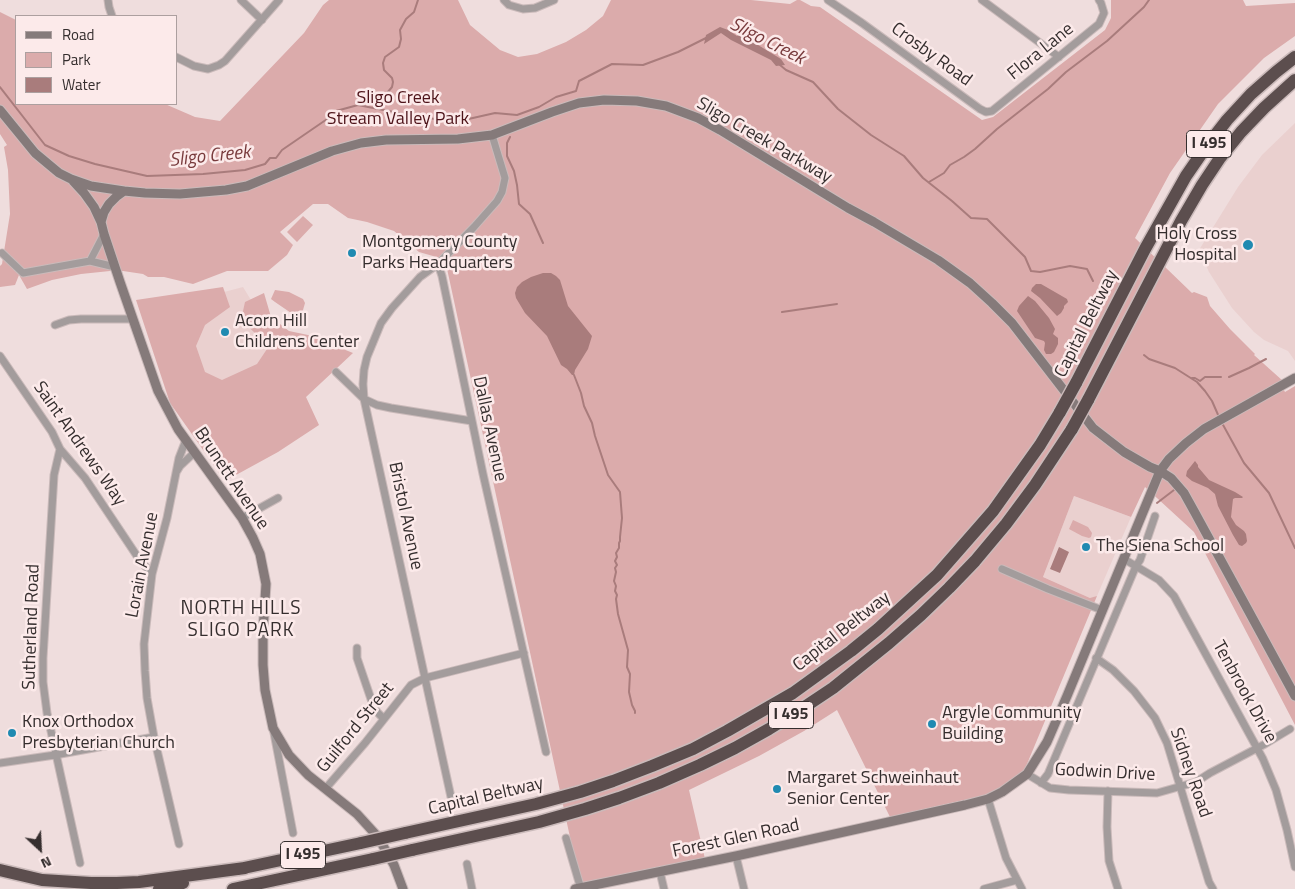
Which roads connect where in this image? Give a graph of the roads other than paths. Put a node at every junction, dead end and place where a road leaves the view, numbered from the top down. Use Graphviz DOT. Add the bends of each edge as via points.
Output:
graph roads {
  1 [pos="108,0"];
  2 [pos="241,0"];
  3 [pos="279,0"];
  4 [pos="504,0"];
  5 [pos="554,0"];
  6 [pos="828,0"];
  7 [pos="982,0"];
  8 [pos="1098,0"];
  9 [pos="112,15"];
  10 [pos="262,20"];
  11 [pos="1059,57"];
  12 [pos="1295,57"];
  13 [pos="178,58"];
  14 [pos="1295,80"];
  15 [pos="0,110"];
  16 [pos="992,111"];
  17 [pos="492,135"];
  18 [pos="71,179"];
  19 [pos="124,191"];
  20 [pos="102,222"];
  21 [pos="104,234"];
  22 [pos="2,252"];
  23 [pos="90,261"];
  24 [pos="438,264"];
  25 [pos="115,268"];
  26 [pos="133,319"];
  27 [pos="55,324"];
  28 [pos="0,356"];
  29 [pos="336,372"];
  30 [pos="1295,378"];
  31 [pos="364,400"];
  32 [pos="472,421"];
  33 [pos="186,440"];
  34 [pos="60,449"];
  35 [pos="195,452"];
  36 [pos="1160,470"];
  37 [pos="175,474"];
  38 [pos="278,498"];
  39 [pos="1155,516"];
  40 [pos="242,518"];
  41 [pos="1124,559"];
  42 [pos="1136,566"];
  43 [pos="1002,569"];
  44 [pos="152,574"];
  45 [pos="1102,610"];
  46 [pos="357,648"];
  47 [pos="524,653"];
  48 [pos="1096,658"];
  49 [pos="425,678"];
  50 [pos="1295,696"];
  51 [pos="384,719"];
  52 [pos="273,728"];
  53 [pos="1290,729"];
  54 [pos="154,737"];
  55 [pos="1257,747"];
  56 [pos="546,752"];
  57 [pos="55,755"];
  58 [pos="0,763"];
  59 [pos="1027,774"];
  60 [pos="1041,783"];
  61 [pos="1181,786"];
  62 [pos="326,788"];
  63 [pos="1108,791"];
  64 [pos="451,797"];
  65 [pos="988,799"];
  66 [pos="293,833"];
  67 [pos="566,838"];
  68 [pos="180,844"];
  69 [pos="736,856"];
  70 [pos="373,858"];
  71 [pos="80,864"];
  72 [pos="467,864"];
  73 [pos="1295,867"];
  74 [pos="245,868"];
  75 [pos="0,870"];
  76 [pos="660,872"];
  77 [pos="1017,880"];
  78 [pos="160,889"];
  79 [pos="233,889"];
  80 [pos="264,889"];
  81 [pos="403,889"];
  82 [pos="472,889"];
  83 [pos="579,889"];
  84 [pos="664,889"];
  85 [pos="744,889"];
  86 [pos="984,889"];
  87 [pos="1022,889"];
  88 [pos="1118,889"];
  89 [pos="1213,889"];
  1 -- 9 [label="street"];
  2 -- 10 [label="street"];
  3 -- 10 [label="street"];
  4 -- 5 [label="street" via="523,9"];
  6 -- 16 [label="street, Crosby Road" via="980,109"];
  7 -- 11 [label="street"];
  8 -- 11 [label="street, Flora Lane" via="1104,13 1099,24"];
  10 -- 13 [label="street" via="219,65 208,68 194,66"];
  11 -- 16 [label="street, Flora Lane"];
  12 -- 74 [label="highway, Capital Beltway / I 495, bridge" via="1251,94 1186,176 1060,412 993,511 908,602 829,668 727,732 613,781 536,804"];
  14 -- 70 [label="highway, Capital Beltway / I 495, bridge" via="1258,114 1220,158 1181,221 1072,429 1006,524 949,588 889,643 833,688 802,708 752,738 659,783 539,822"];
  15 -- 18 [label="street, Sligo Creek Parkway" via="35,153"];
  17 -- 19 [label="street, Sligo Creek Parkway" via="361,143 332,151 255,183 226,190 180,194"];
  17 -- 24 [label="street" via="504,170 502,192"];
  17 -- 36 [label="street, Sligo Creek Parkway" via="579,103 604,100 666,106 698,118 938,260 970,283 1012,324 1093,428 1124,452"];
  18 -- 19 [label="street, Sligo Creek Parkway"];
  18 -- 20 [label="street, Brunett Avenue"];
  19 -- 20 [label="street" via="109,204"];
  20 -- 21 [label="street, Brunett Avenue"];
  21 -- 23 [label="street"];
  21 -- 25 [label="street, Brunett Avenue"];
  22 -- 23 [label="street" via="23,273"];
  23 -- 25 [label="street"];
  24 -- 31 [label="street, Bristol Avenue" via="420,277 381,323 366,357"];
  24 -- 32 [label="street, Dallas Avenue"];
  25 -- 26 [label="street, Brunett Avenue"];
  26 -- 27 [label="street" via="81,319"];
  26 -- 33 [label="street, Brunett Avenue" via="158,391"];
  28 -- 34 [label="street, Saint Andrews Way"];
  29 -- 31 [label="street"];
  30 -- 36 [label="street, Forest Glen Road" via="1221,418 1186,443"];
  31 -- 32 [label="street" via="391,408"];
  31 -- 49 [label="street, Bristol Avenue"];
  32 -- 47 [label="street, Dallas Avenue"];
  33 -- 35 [label="street, Brunett Avenue"];
  33 -- 37 [label="street, Lorain Avenue"];
  34 -- 44 [label="street, Saint Andrews Way" via="85,478"];
  34 -- 57 [label="street, Sutherland Road" via="54,475 43,658 47,713"];
  35 -- 37 [label="street"];
  35 -- 40 [label="street, Brunett Avenue"];
  36 -- 41 [label="street, Forest Glen Road"];
  36 -- 50 [label="street, Sligo Creek Parkway" via="1184,494"];
  37 -- 44 [label="street, Lorain Avenue"];
  38 -- 40 [label="street"];
  39 -- 42 [label="street"];
  40 -- 52 [label="street, Brunett Avenue" via="260,554 266,584 263,665"];
  41 -- 42 [label="street, Tenbrook Drive"];
  41 -- 45 [label="street, Forest Glen Road"];
  42 -- 48 [label="street"];
  42 -- 55 [label="street, Tenbrook Drive" via="1158,580 1174,596"];
  43 -- 45 [label="street"];
  44 -- 54 [label="street, Lorain Avenue" via="144,662"];
  45 -- 59 [label="street, Forest Glen Road" via="1047,742"];
  46 -- 51 [label="street" via="367,688 377,712"];
  47 -- 49 [label="street, Guilford Street"];
  47 -- 56 [label="street, Dallas Avenue"];
  48 -- 60 [label="street" via="1048,774"];
  48 -- 61 [label="street, Sidney Road" via="1134,690 1154,718 1167,743"];
  49 -- 51 [label="street, Guilford Street" via="411,685"];
  49 -- 64 [label="street, Bristol Avenue"];
  51 -- 62 [label="street, Guilford Street"];
  52 -- 62 [label="street, Brunett Avenue" via="289,755"];
  52 -- 66 [label="street"];
  53 -- 55 [label="street, Godwin Drive"];
  54 -- 57 [label="street"];
  54 -- 68 [label="street, Lorain Avenue"];
  55 -- 61 [label="street, Godwin Drive" via="1196,782"];
  55 -- 73 [label="street, Tenbrook Drive" via="1276,790"];
  57 -- 58 [label="street"];
  57 -- 71 [label="street, Sutherland Road"];
  59 -- 60 [label="street, Godwin Drive"];
  59 -- 65 [label="street, Forest Glen Road"];
  60 -- 63 [label="street, Godwin Drive" via="1050,788"];
  61 -- 63 [label="street, Godwin Drive" via="1158,793"];
  61 -- 89 [label="street, Sidney Road"];
  62 -- 81 [label="street, Brunett Avenue" via="378,837"];
  63 -- 88 [label="street" via="1109,861"];
  65 -- 69 [label="street, Forest Glen Road"];
  65 -- 77 [label="street" via="1006,858"];
  67 -- 83 [label="street"];
  69 -- 76 [label="street, Forest Glen Road"];
  69 -- 85 [label="street"];
  70 -- 79 [label="highway, Capital Beltway / I 495"];
  70 -- 80 [label="highway"];
  72 -- 82 [label="street"];
  74 -- 75 [label="highway" via="117,883 42,880"];
  74 -- 78 [label="highway, Capital Beltway / I 495"];
  76 -- 83 [label="street, Forest Glen Road"];
  76 -- 84 [label="street"];
  77 -- 86 [label="street"];
  77 -- 87 [label="street"];
}
